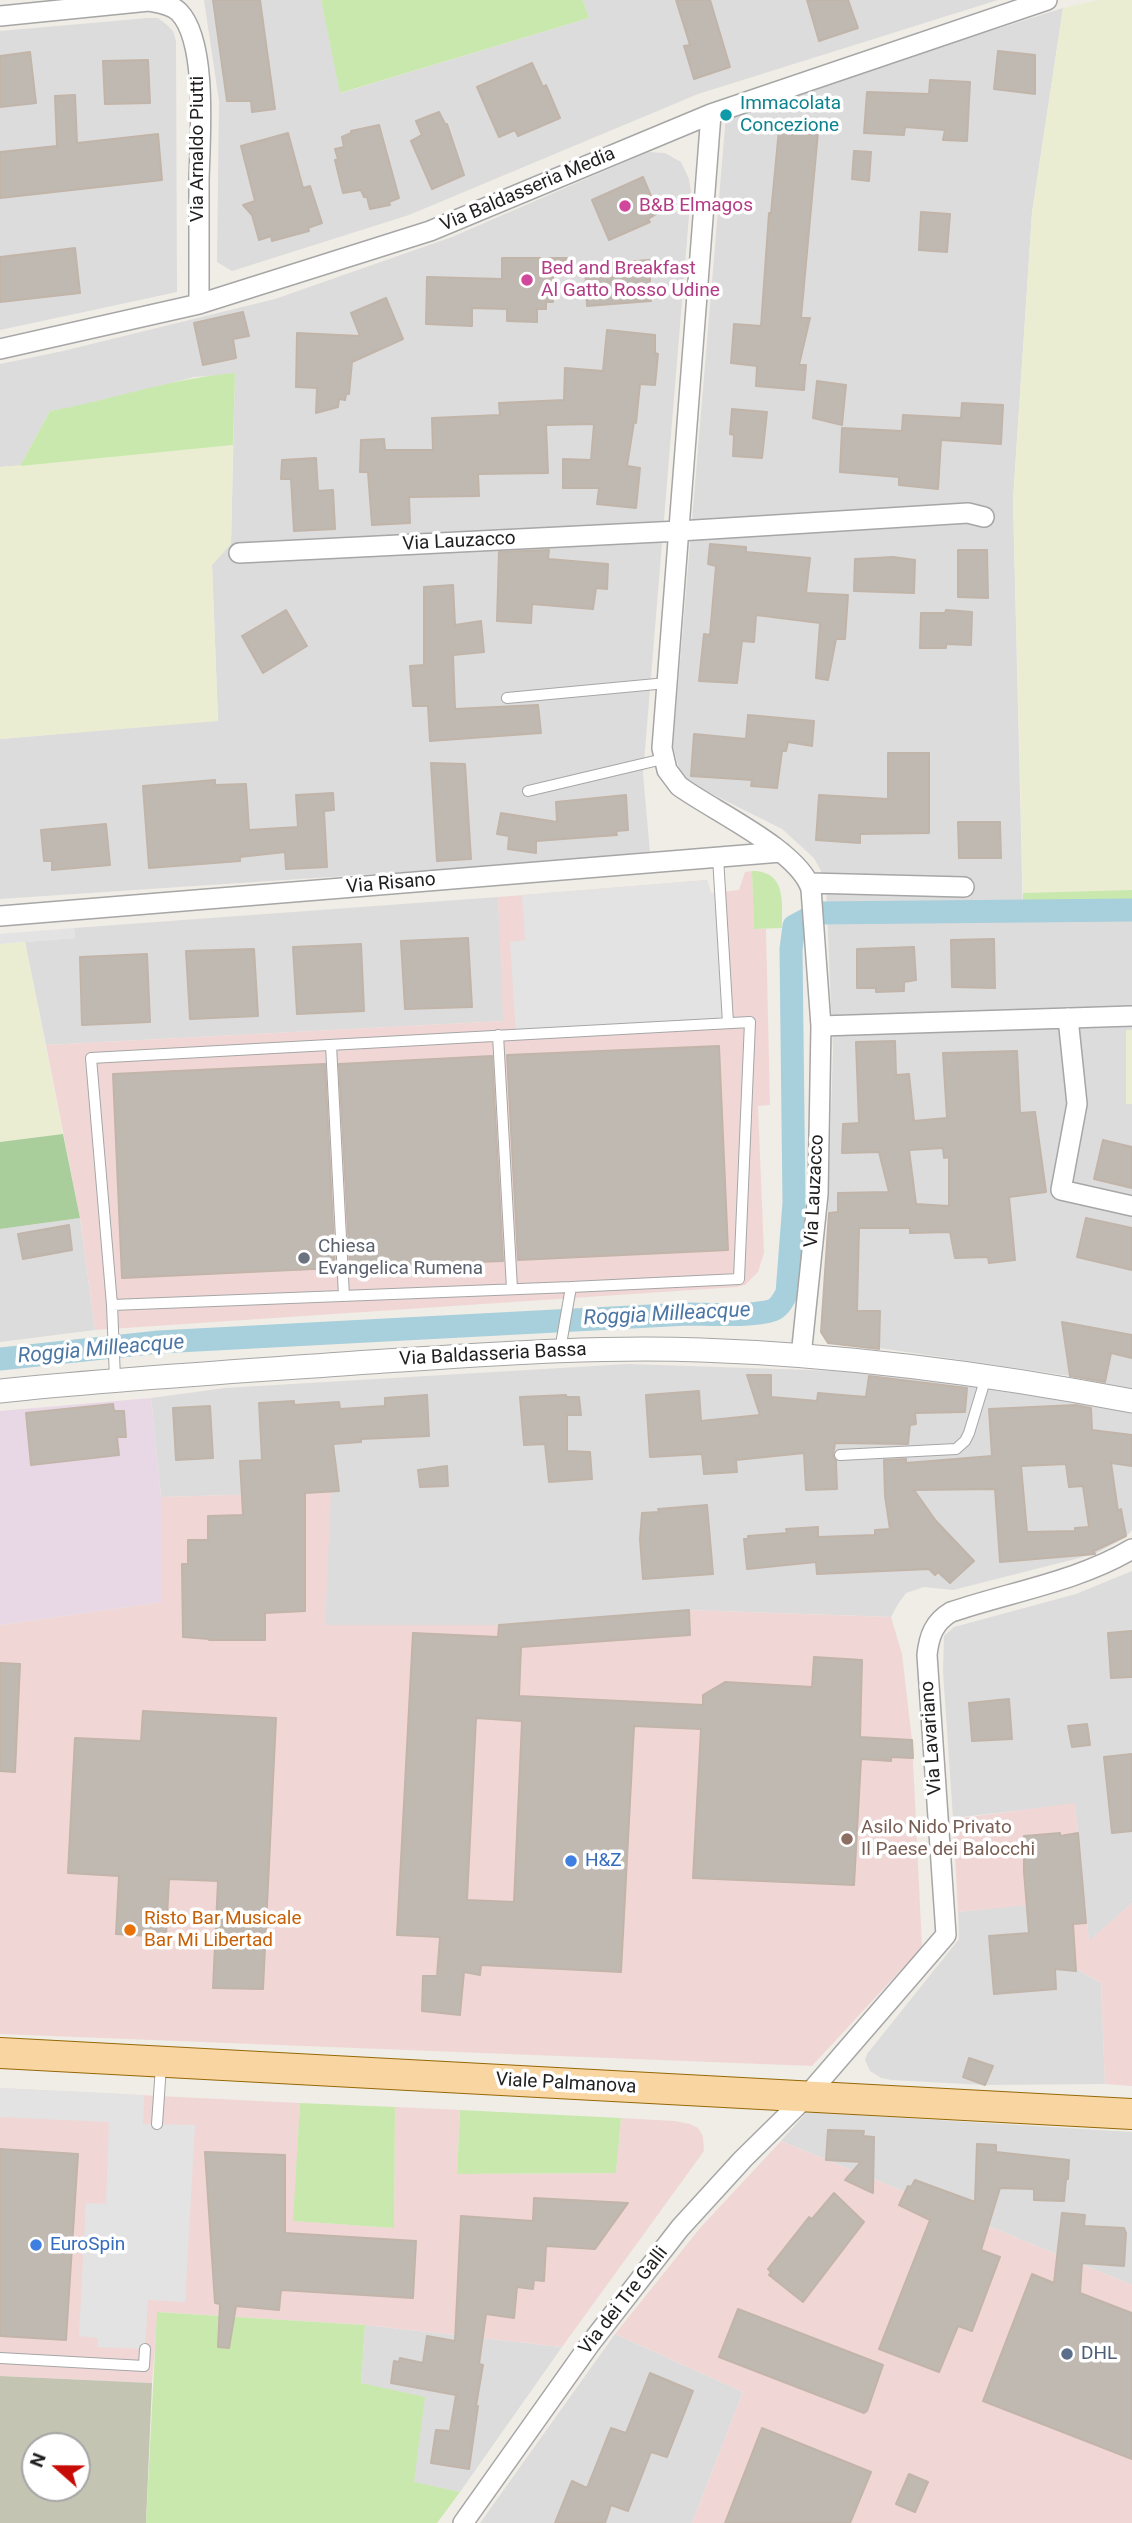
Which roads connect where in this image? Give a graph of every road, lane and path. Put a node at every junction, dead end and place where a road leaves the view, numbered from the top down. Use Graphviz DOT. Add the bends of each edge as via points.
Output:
graph roads {
  1 [pos="1047,0"];
  2 [pos="0,16"];
  3 [pos="711,114"];
  4 [pos="199,304"];
  5 [pos="0,349"];
  6 [pos="984,517"];
  7 [pos="679,531"];
  8 [pos="239,552"];
  9 [pos="667,683"];
  10 [pos="508,698"];
  11 [pos="663,759"];
  12 [pos="528,791"];
  13 [pos="781,852"];
  14 [pos="718,857"];
  15 [pos="964,887"];
  16 [pos="811,892"];
  17 [pos="0,916"];
  18 [pos="1132,1016"];
  19 [pos="1068,1018"];
  20 [pos="727,1023"];
  21 [pos="821,1026"];
  22 [pos="498,1035"];
  23 [pos="331,1045"];
  24 [pos="1132,1206"];
  25 [pos="571,1287"];
  26 [pos="512,1289"];
  27 [pos="344,1296"];
  28 [pos="112,1305"];
  29 [pos="561,1344"];
  30 [pos="801,1356"];
  31 [pos="115,1370"];
  32 [pos="986,1377"];
  33 [pos="0,1391"];
  34 [pos="1132,1401"];
  35 [pos="840,1455"];
  36 [pos="1132,1549"];
  37 [pos="0,2053"];
  38 [pos="161,2062"];
  39 [pos="806,2097"];
  40 [pos="1132,2114"];
  41 [pos="157,2124"];
  42 [pos="145,2349"];
  43 [pos="0,2358"];
  44 [pos="463,2523"];
  1 -- 3 [label="street, Via Baldasseria Media"];
  2 -- 4 [label="street, Via Arnaldo Piutti" via="149,1 177,9 184,18 195,48 200,88"];
  3 -- 4 [label="street, Via Baldasseria Media" via="430,231"];
  3 -- 7 [label="street"];
  4 -- 5 [label="street, Via Baldasseria Media"];
  6 -- 7 [label="street, Via Lauzacco" via="968,513"];
  7 -- 8 [label="street, Via Lauzacco"];
  7 -- 9 [label="street"];
  9 -- 10 [label="lane"];
  9 -- 11 [label="street"];
  11 -- 12 [label="lane"];
  11 -- 13 [label="street" via="678,786"];
  13 -- 14 [label="street, Via Risano"];
  13 -- 16 [label="street"];
  14 -- 17 [label="street, Via Risano"];
  14 -- 20 [label="lane"];
  15 -- 16 [label="street"];
  16 -- 21 [label="street, Via Lauzacco"];
  18 -- 19 [label="street"];
  19 -- 21 [label="street"];
  19 -- 24 [label="street" via="1077,1104 1061,1190"];
  20 -- 22 [label="lane"];
  20 -- 25 [label="lane" via="750,1021 739,1279"];
  21 -- 30 [label="street, Via Lauzacco" via="817,1194"];
  22 -- 23 [label="lane"];
  22 -- 26 [label="lane"];
  23 -- 27 [label="lane"];
  23 -- 28 [label="lane" via="91,1058"];
  25 -- 26 [label="lane"];
  25 -- 29 [label="lane"];
  26 -- 27 [label="lane"];
  27 -- 28 [label="lane"];
  28 -- 31 [label="lane"];
  29 -- 30 [label="street, Via Baldasseria Bassa"];
  29 -- 31 [label="street, Via Baldasseria Bassa"];
  30 -- 32 [label="street, Via Baldasseria Bassa"];
  31 -- 33 [label="street, Via Baldasseria Bassa"];
  32 -- 34 [label="street, Via Baldasseria Bassa"];
  32 -- 35 [label="lane" via="970,1433 956,1449"];
  36 -- 39 [label="street, Via Lavariano" via="1091,1569 951,1612 934,1629 926,1655 946,1935"];
  37 -- 38 [label="main road, Viale Palmanova"];
  38 -- 39 [label="main road, Viale Palmanova"];
  38 -- 41 [label="lane"];
  39 -- 40 [label="main road, Viale Palmanova"];
  39 -- 44 [label="street, Via dei Tre Galli" via="680,2228 590,2344"];
  42 -- 43 [label="lane" via="144,2366"];
}
